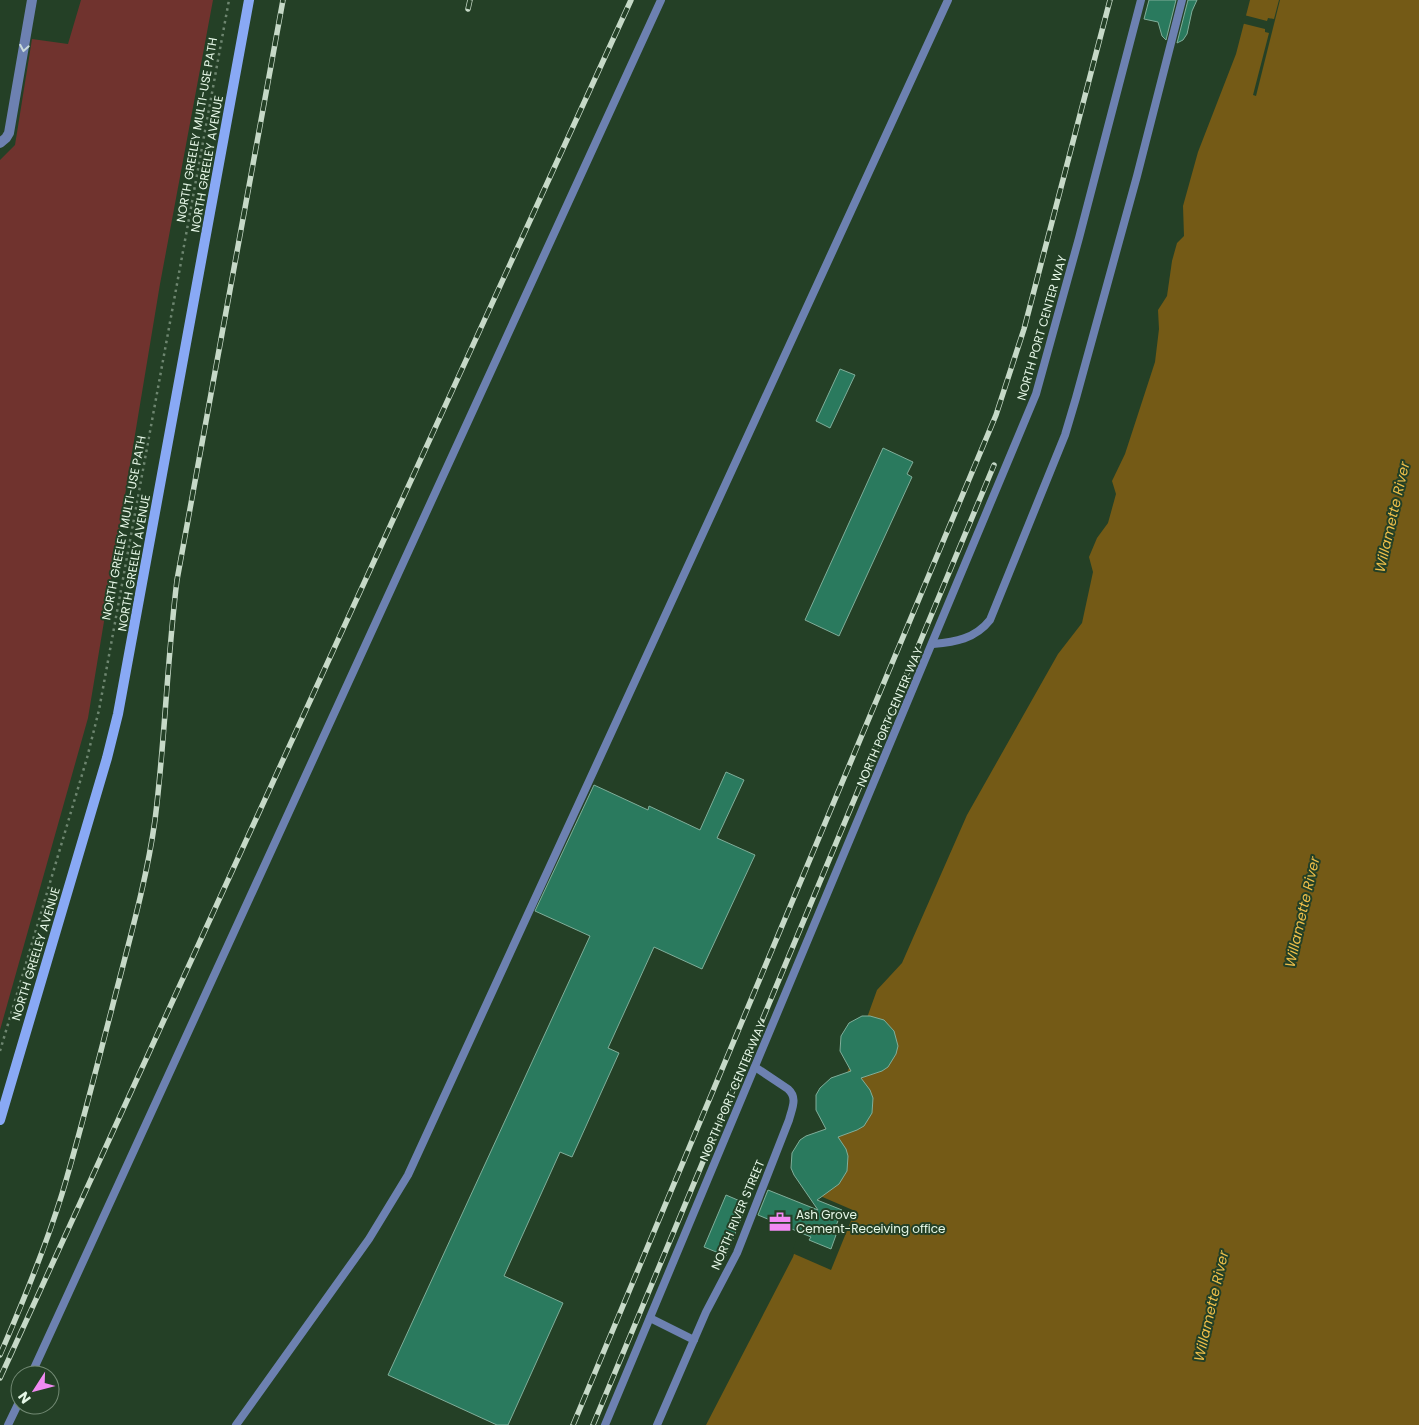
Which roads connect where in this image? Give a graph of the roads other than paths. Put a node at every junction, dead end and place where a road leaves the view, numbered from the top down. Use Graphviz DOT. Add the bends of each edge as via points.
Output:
graph roads {
  1 [pos="32,0"];
  2 [pos="249,0"];
  3 [pos="661,0"];
  4 [pos="948,0"];
  5 [pos="1141,0"];
  6 [pos="1182,0"];
  7 [pos="0,143"];
  8 [pos="932,644"];
  9 [pos="755,1066"];
  10 [pos="0,1120"];
  11 [pos="650,1318"];
  12 [pos="694,1340"];
  13 [pos="36,1365"];
  14 [pos="236,1425"];
  15 [pos="605,1425"];
  16 [pos="657,1425"];
  1 -- 7 [label="street, one-way" via="9,133"];
  2 -- 10 [label="main road, NORTH GREELEY AVENUE" via="118,714"];
  3 -- 13 [label="lane"];
  4 -- 14 [label="lane" via="408,1175 369,1239"];
  5 -- 8 [label="lane, NORTH PORT CENTER WAY" via="1042,377"];
  6 -- 8 [label="lane" via="1065,435 990,620 973,636"];
  8 -- 9 [label="lane, NORTH PORT CENTER WAY"];
  9 -- 11 [label="lane, NORTH PORT CENTER WAY"];
  9 -- 12 [label="lane, NORTH RIVER STREET" via="793,1093 795,1100 736,1253"];
  11 -- 12 [label="lane"];
  11 -- 15 [label="lane, NORTH PORT CENTER WAY"];
  12 -- 16 [label="lane, NORTH RIVER STREET"];
}
